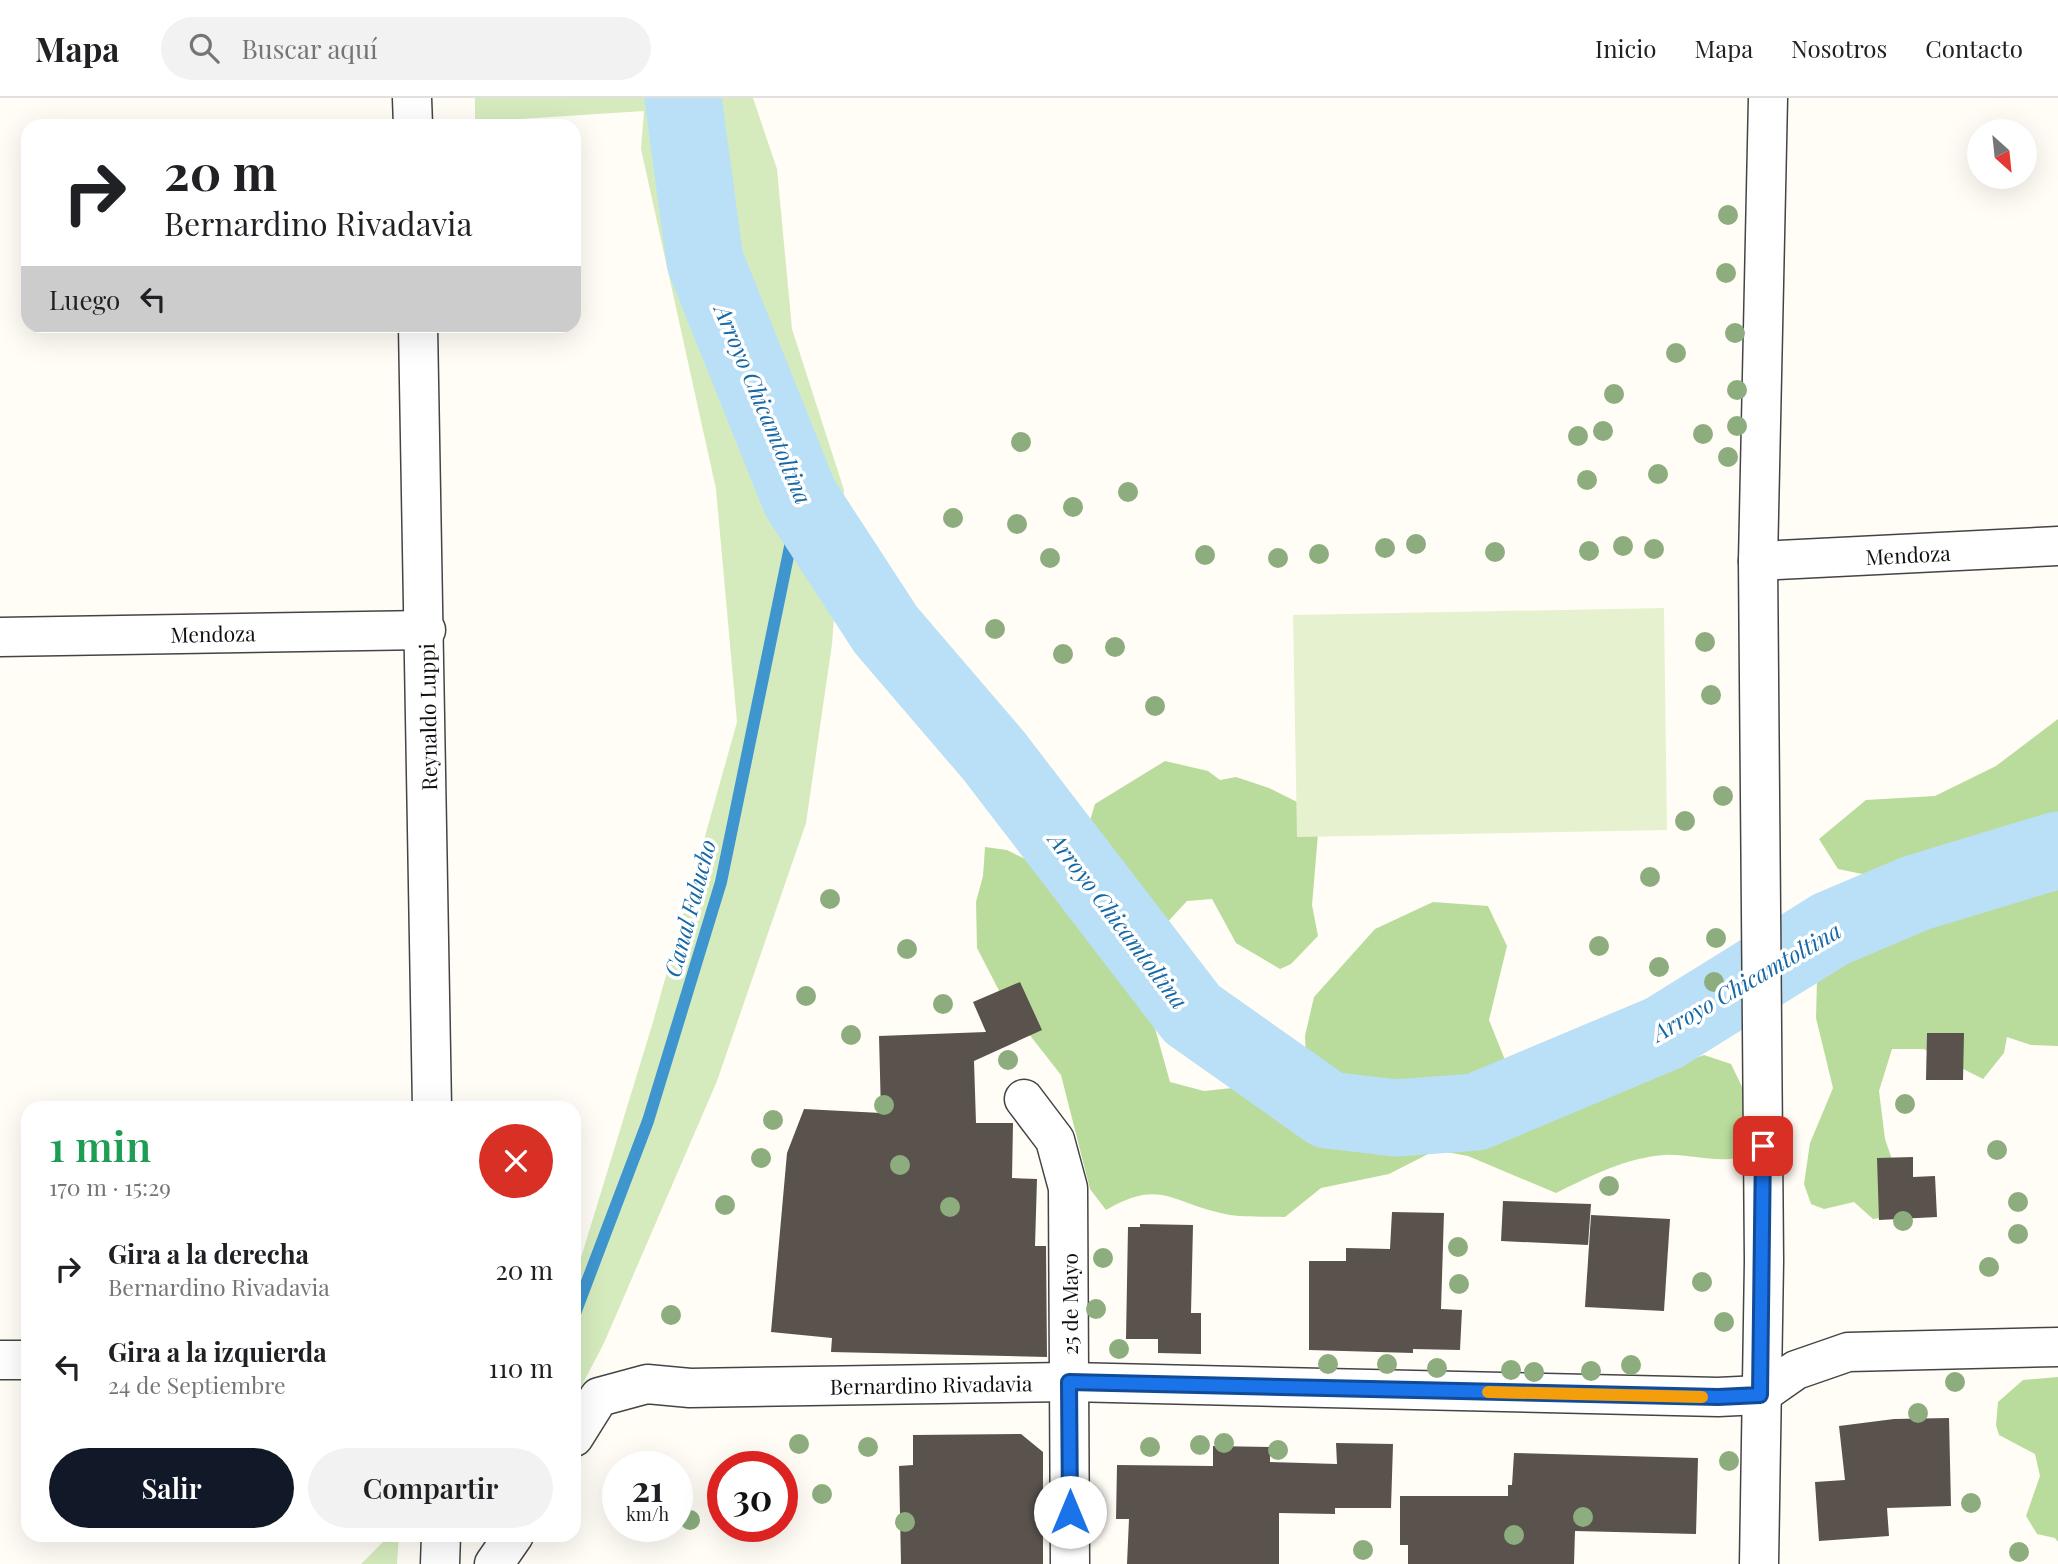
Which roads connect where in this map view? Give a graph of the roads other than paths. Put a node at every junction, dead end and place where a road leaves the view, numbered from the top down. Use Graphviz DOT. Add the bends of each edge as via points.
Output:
graph roads {
  1 [pos="412,98"];
  2 [pos="1768,98"];
  3 [pos="413,119"];
  4 [pos="418,333"];
  5 [pos="2058,546"];
  6 [pos="1758,561"];
  7 [pos="425,630"];
  8 [pos="0,637"];
  9 [pos="1024,1098"];
  10 [pos="432,1101"];
  11 [pos="2058,1347"];
  12 [pos="0,1360"];
  13 [pos="21,1360"];
  14 [pos="1069,1382"];
  15 [pos="1760,1395"];
  16 [pos="581,1426"];
  17 [pos="441,1542"];
  18 [pos="509,1542"];
  19 [pos="440,1564"];
  20 [pos="494,1564"];
  21 [pos="1070,1564"];
  22 [pos="1759,1564"];
  1 -- 3 [label="street"];
  2 -- 6 [label="street"];
  4 -- 7 [label="street, Reynaldo Luppi"];
  5 -- 6 [label="street, Mendoza"];
  6 -- 15 [label="street" via="1763,1146"];
  7 -- 8 [label="street, Mendoza"];
  7 -- 10 [label="street, Reynaldo Luppi"];
  9 -- 14 [label="street, 25 de Mayo" via="1055,1140 1068,1188"];
  11 -- 15 [label="street" via="1848,1352 1796,1370"];
  12 -- 13 [label="street"];
  14 -- 15 [label="street, Bernardino Rivadavia"];
  14 -- 16 [label="street, Bernardino Rivadavia" via="690,1388 647,1384 599,1397"];
  14 -- 21 [label="street, 25 de Mayo"];
  15 -- 22 [label="street"];
  17 -- 19 [label="street"];
  18 -- 20 [label="street"];
}
